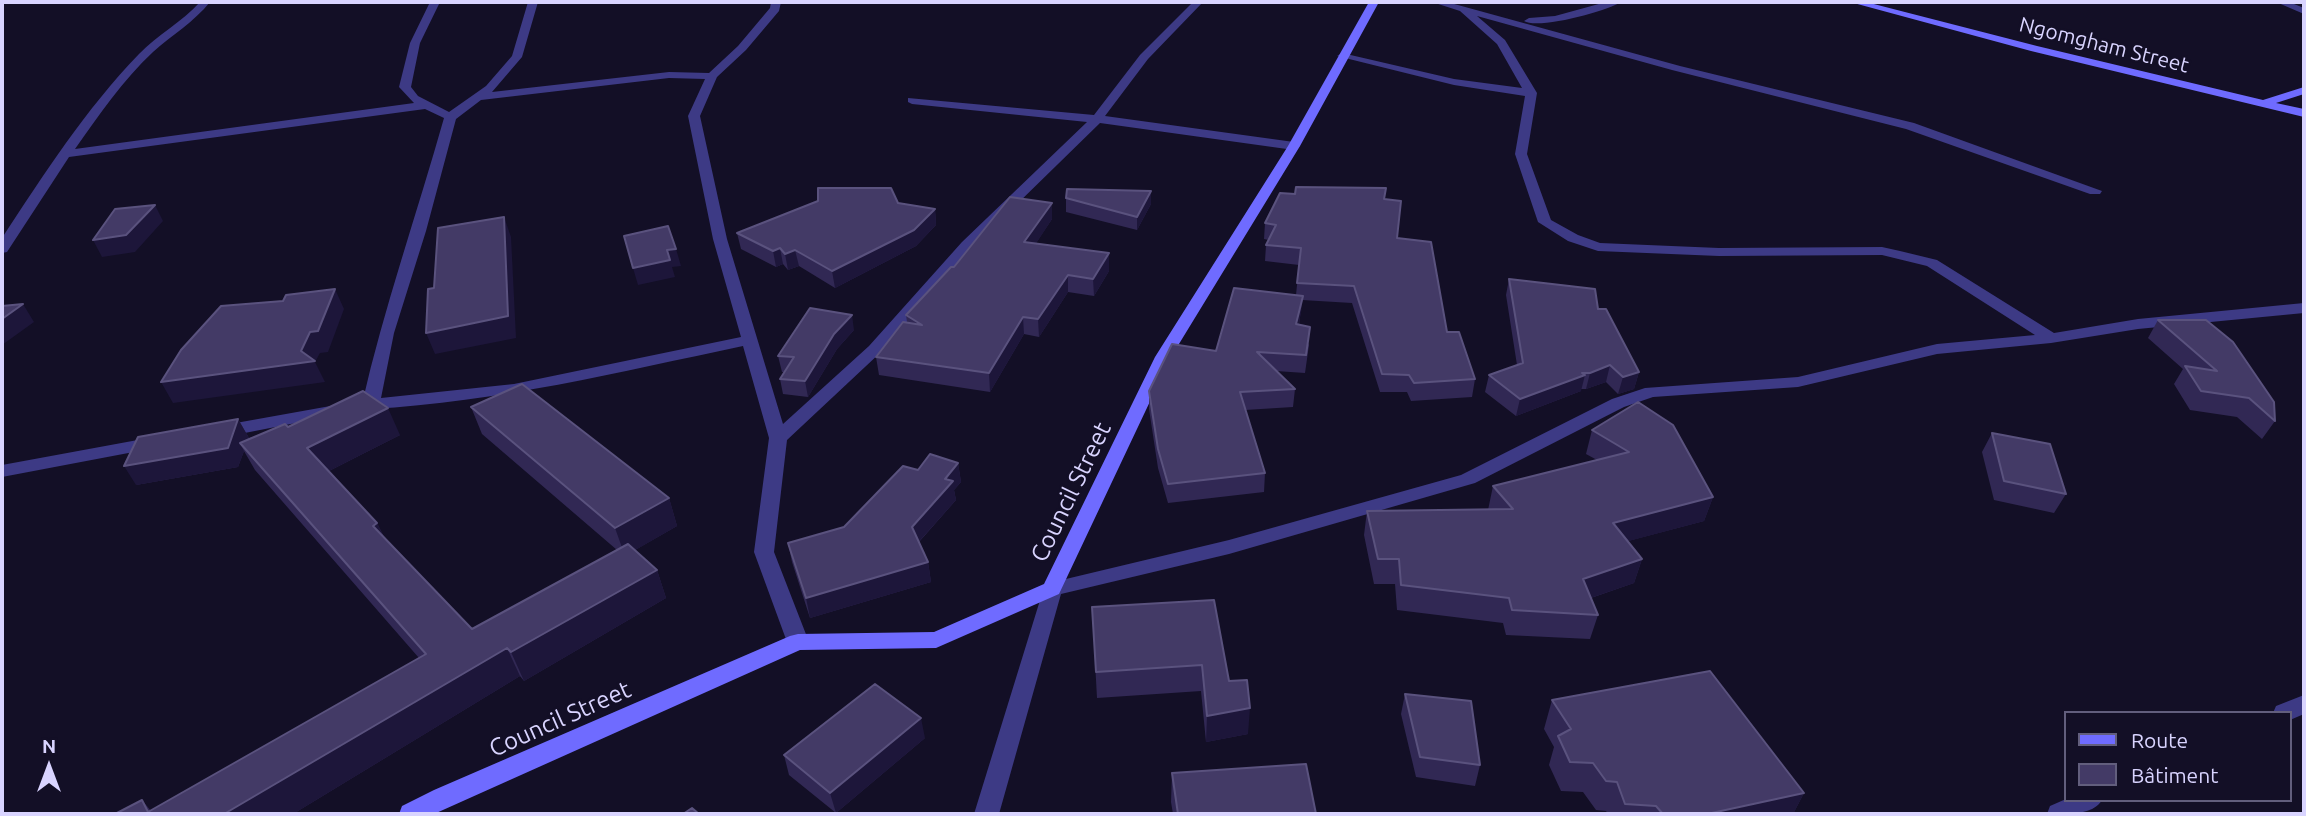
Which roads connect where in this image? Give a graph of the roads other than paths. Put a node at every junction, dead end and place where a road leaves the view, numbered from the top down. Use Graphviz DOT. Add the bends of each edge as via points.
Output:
graph roads {
  1 [pos="205,2"];
  2 [pos="435,2"];
  3 [pos="533,2"];
  4 [pos="776,2"];
  5 [pos="1198,2"];
  6 [pos="1374,2"];
  7 [pos="1437,2"];
  8 [pos="1616,2"];
  9 [pos="1854,2"];
  10 [pos="2281,2"];
  11 [pos="1464,10"];
  12 [pos="2304,11"];
  13 [pos="1556,19"];
  14 [pos="1515,23"];
  15 [pos="1548,31"];
  16 [pos="1342,56"];
  17 [pos="712,76"];
  18 [pos="2304,90"];
  19 [pos="1531,93"];
  20 [pos="478,97"];
  21 [pos="912,100"];
  22 [pos="2263,103"];
  23 [pos="425,105"];
  24 [pos="2304,113"];
  25 [pos="450,117"];
  26 [pos="1097,119"];
  27 [pos="1294,146"];
  28 [pos="64,154"];
  29 [pos="2095,191"];
  30 [pos="2,249"];
  31 [pos="2304,308"];
  32 [pos="2051,338"];
  33 [pos="750,340"];
  34 [pos="371,404"];
  35 [pos="207,434"];
  36 [pos="778,438"];
  37 [pos="166,441"];
  38 [pos="2,471"];
  39 [pos="1052,589"];
  40 [pos="798,642"];
  41 [pos="2086,802"];
  42 [pos="411,814"];
  43 [pos="986,814"];
  44 [pos="2059,814"];
  1 -- 28 [label="street" via="192,18 146,53 86,121"];
  2 -- 23 [label="street" via="415,43 405,87"];
  3 -- 20 [label="street" via="517,57"];
  4 -- 17 [label="street" via="742,48"];
  5 -- 26 [label="street" via="1144,57"];
  6 -- 16 [label="street, Council Street"];
  7 -- 11 [label="street"];
  8 -- 13 [label="street"];
  9 -- 22 [label="street, Ngomgham Street"];
  10 -- 12 [label="street"];
  11 -- 14 [label="street"];
  11 -- 19 [label="street" via="1501,42"];
  13 -- 14 [label="street"];
  13 -- 15 [label="street"];
  14 -- 15 [label="street"];
  15 -- 29 [label="street" via="1910,126"];
  16 -- 19 [label="street" via="1454,82"];
  16 -- 27 [label="street, Council Street"];
  17 -- 20 [label="street" via="669,75"];
  17 -- 33 [label="street" via="694,116 720,239"];
  18 -- 22 [label="street"];
  19 -- 32 [label="street" via="1521,154 1545,222 1573,238 1598,247 1882,251 1932,263"];
  20 -- 25 [label="street"];
  21 -- 26 [label="street"];
  22 -- 24 [label="street, Ngomgham Street"];
  23 -- 25 [label="street"];
  23 -- 28 [label="street"];
  25 -- 34 [label="street" via="386,333"];
  26 -- 27 [label="street"];
  26 -- 36 [label="street" via="967,245 875,349"];
  27 -- 39 [label="street, Council Street" via="1163,357"];
  28 -- 30 [label="street"];
  31 -- 32 [label="street" via="2138,324"];
  32 -- 39 [label="street" via="1937,349 1798,382 1651,391 1618,403 1468,480 1229,547"];
  33 -- 34 [label="street" via="510,391"];
  33 -- 36 [label="street"];
  34 -- 35 [label="street"];
  36 -- 40 [label="street" via="764,552"];
  37 -- 38 [label="street"];
  39 -- 40 [label="street, Council Street" via="936,640"];
  39 -- 43 [label="street"];
  40 -- 42 [label="street, Council Street"];
  41 -- 44 [label="street"];
}
